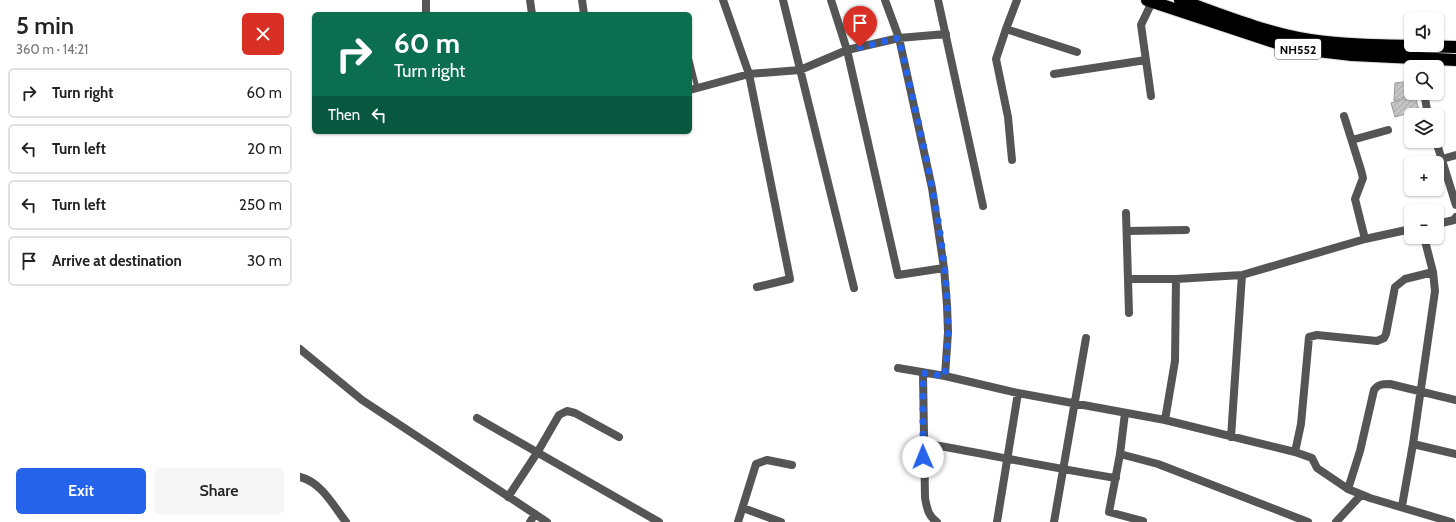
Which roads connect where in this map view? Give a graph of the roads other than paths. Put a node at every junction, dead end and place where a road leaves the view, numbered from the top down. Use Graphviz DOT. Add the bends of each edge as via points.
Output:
graph roads {
  1 [pos="426,0"];
  2 [pos="530,0"];
  3 [pos="582,0"];
  4 [pos="723,0"];
  5 [pos="783,0"];
  6 [pos="831,0"];
  7 [pos="885,0"];
  8 [pos="938,0"];
  9 [pos="1017,0"];
  10 [pos="1180,0"];
  11 [pos="1149,1"];
  12 [pos="426,12"];
  13 [pos="532,12"];
  14 [pos="584,12"];
  15 [pos="1006,29"];
  16 [pos="946,34"];
  17 [pos="899,38"];
  18 [pos="1456,47"];
  19 [pos="847,50"];
  20 [pos="1077,52"];
  21 [pos="1146,60"];
  22 [pos="1404,60"];
  23 [pos="1456,60"];
  24 [pos="1444,61"];
  25 [pos="800,70"];
  26 [pos="692,74"];
  27 [pos="749,74"];
  28 [pos="1054,74"];
  29 [pos="694,89"];
  30 [pos="1151,96"];
  31 [pos="1344,116"];
  32 [pos="1388,130"];
  33 [pos="1352,140"];
  34 [pos="1456,155"];
  35 [pos="1444,158"];
  36 [pos="1012,160"];
  37 [pos="1444,166"];
  38 [pos="1456,205"];
  39 [pos="983,206"];
  40 [pos="1126,212"];
  41 [pos="1456,217"];
  42 [pos="1444,222"];
  43 [pos="1186,230"];
  44 [pos="1126,231"];
  45 [pos="1404,231"];
  46 [pos="1365,239"];
  47 [pos="1426,244"];
  48 [pos="944,268"];
  49 [pos="1433,272"];
  50 [pos="1242,275"];
  51 [pos="1129,279"];
  52 [pos="1176,279"];
  53 [pos="757,287"];
  54 [pos="854,288"];
  55 [pos="1129,313"];
  56 [pos="1086,338"];
  57 [pos="300,349"];
  58 [pos="898,368"];
  59 [pos="923,373"];
  60 [pos="945,376"];
  61 [pos="1421,392"];
  62 [pos="1018,393"];
  63 [pos="1456,400"];
  64 [pos="1076,404"];
  65 [pos="1125,413"];
  66 [pos="476,418"];
  67 [pos="1165,420"];
  68 [pos="619,437"];
  69 [pos="1231,437"];
  70 [pos="923,443"];
  71 [pos="1413,444"];
  72 [pos="1295,452"];
  73 [pos="538,453"];
  74 [pos="1120,454"];
  75 [pos="1456,454"];
  76 [pos="1008,458"];
  77 [pos="792,465"];
  78 [pos="1063,470"];
  79 [pos="300,477"];
  80 [pos="1116,478"];
  81 [pos="1348,489"];
  82 [pos="1361,495"];
  83 [pos="508,497"];
  84 [pos="1402,506"];
  85 [pos="743,508"];
  86 [pos="535,514"];
  87 [pos="1423,519"];
  88 [pos="346,522"];
  89 [pos="530,522"];
  90 [pos="547,522"];
  91 [pos="659,522"];
  92 [pos="738,522"];
  93 [pos="781,522"];
  94 [pos="937,522"];
  95 [pos="997,522"];
  96 [pos="1054,522"];
  97 [pos="1144,522"];
  98 [pos="1308,522"];
  99 [pos="1336,522"];
  100 [pos="1451,522"];
  1 -- 12 [label="street"];
  2 -- 13 [label="street"];
  3 -- 14 [label="street"];
  4 -- 27 [label="street"];
  5 -- 25 [label="street"];
  6 -- 19 [label="street"];
  7 -- 17 [label="street"];
  8 -- 16 [label="street"];
  9 -- 15 [label="street"];
  10 -- 18 [label="highway, NH552" via="1310,40"];
  11 -- 21 [label="street" via="1141,26"];
  11 -- 22 [label="highway, NH552" via="1292,48"];
  15 -- 20 [label="street"];
  15 -- 36 [label="street" via="996,59 1008,117"];
  16 -- 17 [label="street"];
  16 -- 39 [label="street"];
  17 -- 19 [label="street"];
  17 -- 48 [label="street" via="932,188"];
  19 -- 25 [label="street"];
  19 -- 48 [label="street" via="898,275"];
  21 -- 28 [label="street"];
  21 -- 30 [label="street"];
  23 -- 24 [label="highway, NH552"];
  25 -- 27 [label="street"];
  25 -- 54 [label="street"];
  26 -- 29 [label="lane"];
  27 -- 29 [label="street"];
  27 -- 53 [label="street" via="790,279"];
  31 -- 33 [label="street"];
  32 -- 33 [label="street"];
  33 -- 46 [label="street" via="1363,178 1355,199"];
  34 -- 35 [label="street"];
  37 -- 38 [label="street"];
  40 -- 44 [label="street"];
  41 -- 42 [label="street"];
  43 -- 44 [label="street"];
  44 -- 51 [label="street"];
  45 -- 46 [label="street"];
  46 -- 50 [label="street"];
  47 -- 49 [label="street"];
  48 -- 60 [label="street" via="948,332"];
  49 -- 61 [label="street" via="1435,291"];
  49 -- 72 [label="street" via="1406,279 1395,287 1384,338 1377,341 1317,335 1309,337 1301,424"];
  50 -- 52 [label="street"];
  50 -- 69 [label="street"];
  51 -- 52 [label="street"];
  51 -- 55 [label="street"];
  52 -- 67 [label="street" via="1175,361"];
  56 -- 64 [label="street"];
  57 -- 83 [label="street" via="362,400"];
  58 -- 59 [label="street"];
  59 -- 60 [label="street"];
  59 -- 70 [label="street"];
  60 -- 62 [label="street"];
  61 -- 63 [label="street"];
  61 -- 71 [label="street"];
  61 -- 81 [label="street" via="1386,384 1376,386"];
  62 -- 64 [label="street"];
  62 -- 76 [label="street"];
  64 -- 65 [label="street"];
  64 -- 78 [label="street"];
  65 -- 67 [label="street"];
  65 -- 74 [label="street"];
  66 -- 73 [label="street"];
  67 -- 69 [label="street"];
  68 -- 73 [label="street" via="567,411 559,415"];
  69 -- 72 [label="street"];
  70 -- 76 [label="street"];
  70 -- 94 [label="street" via="927,511"];
  71 -- 75 [label="street"];
  71 -- 84 [label="street"];
  72 -- 81 [label="street" via="1312,458 1317,468"];
  73 -- 83 [label="street"];
  73 -- 91 [label="street"];
  74 -- 80 [label="street"];
  74 -- 98 [label="street" via="1158,464"];
  76 -- 78 [label="street"];
  76 -- 95 [label="street"];
  77 -- 85 [label="street" via="767,460 756,464"];
  78 -- 80 [label="street"];
  78 -- 96 [label="street"];
  79 -- 88 [label="street" via="310,479 318,486"];
  80 -- 97 [label="street" via="1109,512"];
  81 -- 82 [label="street"];
  82 -- 84 [label="street"];
  82 -- 99 [label="street"];
  83 -- 86 [label="street"];
  84 -- 87 [label="street"];
  85 -- 92 [label="street"];
  85 -- 93 [label="street"];
  86 -- 89 [label="street"];
  86 -- 90 [label="street"];
  87 -- 100 [label="street"];
}
